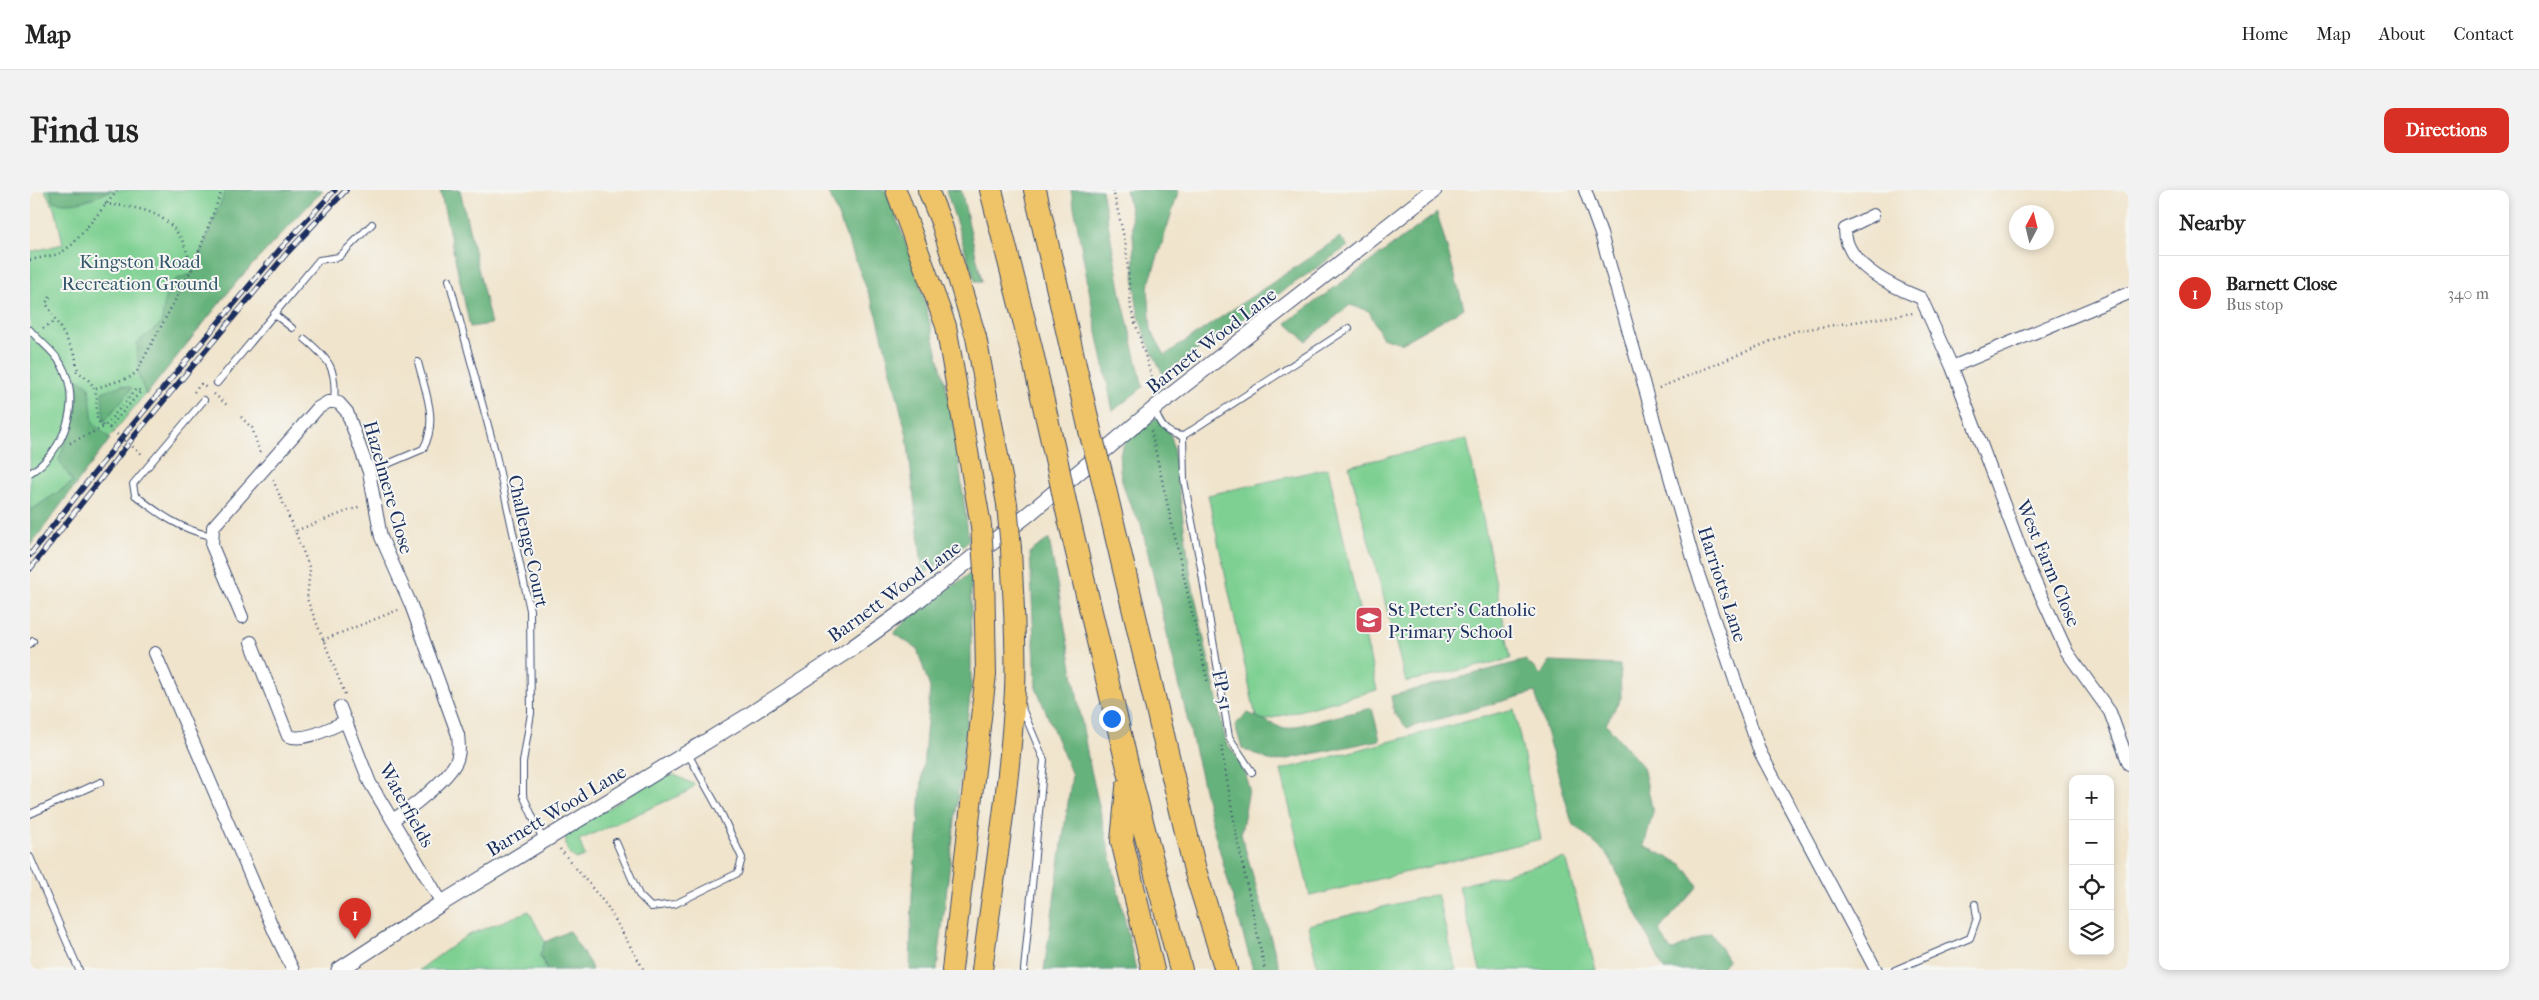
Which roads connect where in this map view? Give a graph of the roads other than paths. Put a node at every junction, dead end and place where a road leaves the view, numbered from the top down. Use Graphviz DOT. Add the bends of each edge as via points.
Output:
graph roads {
  1 [pos="896,190"];
  2 [pos="928,190"];
  3 [pos="991,190"];
  4 [pos="1035,190"];
  5 [pos="1434,190"];
  6 [pos="1585,190"];
  7 [pos="1873,215"];
  8 [pos="372,224"];
  9 [pos="449,280"];
  10 [pos="2129,294"];
  11 [pos="274,314"];
  12 [pos="292,328"];
  13 [pos="1349,328"];
  14 [pos="31,331"];
  15 [pos="305,339"];
  16 [pos="418,362"];
  17 [pos="1952,367"];
  18 [pos="217,383"];
  19 [pos="204,400"];
  20 [pos="334,402"];
  21 [pos="1154,410"];
  22 [pos="1183,436"];
  23 [pos="369,472"];
  24 [pos="30,473"];
  25 [pos="211,536"];
  26 [pos="242,617"];
  27 [pos="251,642"];
  28 [pos="155,653"];
  29 [pos="1015,691"];
  30 [pos="340,707"];
  31 [pos="346,721"];
  32 [pos="688,754"];
  33 [pos="2129,764"];
  34 [pos="1129,772"];
  35 [pos="1252,772"];
  36 [pos="101,782"];
  37 [pos="30,814"];
  38 [pos="392,820"];
  39 [pos="547,838"];
  40 [pos="616,842"];
  41 [pos="30,857"];
  42 [pos="442,903"];
  43 [pos="1975,904"];
  44 [pos="79,970"];
  45 [pos="293,970"];
  46 [pos="339,970"];
  47 [pos="952,970"];
  48 [pos="982,970"];
  49 [pos="1024,970"];
  50 [pos="1153,970"];
  51 [pos="1181,970"];
  52 [pos="1226,970"];
  53 [pos="1876,970"];
  54 [pos="1895,970"];
  1 -- 47 [label="highway, bridge" via="946,326 981,526 986,674"];
  2 -- 29 [label="highway, bridge" via="976,337 1007,504"];
  3 -- 34 [label="highway, bridge"];
  4 -- 52 [label="highway, bridge" via="1195,870"];
  5 -- 21 [label="street, Barnett Wood Lane"];
  6 -- 53 [label="street, Harriotts Lane" via="1601,234 1695,565 1760,752"];
  7 -- 17 [label="street, West Farm Close" via="1845,229 1849,247 1864,267 1921,298"];
  8 -- 11 [label="lane" via="339,258 319,260"];
  9 -- 39 [label="lane, Challenge Court" via="496,455 530,610 531,713 523,762 523,795"];
  10 -- 17 [label="street"];
  11 -- 12 [label="lane"];
  11 -- 18 [label="lane"];
  13 -- 22 [label="lane"];
  14 -- 24 [label="lane" via="61,364 70,400 67,422 58,445 44,464"];
  15 -- 20 [label="lane" via="334,372"];
  16 -- 23 [label="lane" via="432,416 427,441 423,449"];
  17 -- 33 [label="street, West Farm Close" via="2024,558 2067,652 2110,712"];
  19 -- 25 [label="lane" via="133,484 135,494 159,514 193,532"];
  20 -- 23 [label="street, Hazelmere Close" via="348,412"];
  20 -- 25 [label="street" via="318,408 220,518"];
  21 -- 22 [label="lane" via="1160,426 1173,435"];
  21 -- 32 [label="street, Barnett Wood Lane" via="912,605 852,648"];
  22 -- 35 [label="lane" via="1184,480 1229,737"];
  23 -- 38 [label="street, Hazelmere Close" via="381,536 411,605 458,735 456,763 411,808"];
  25 -- 26 [label="street" via="212,546"];
  27 -- 31 [label="street" via="288,736 306,736"];
  28 -- 45 [label="street"];
  29 -- 48 [label="highway" via="1002,823"];
  29 -- 49 [label="lane" via="1044,760"];
  30 -- 31 [label="street, Waterfields"];
  31 -- 38 [label="street, Waterfields" via="370,782"];
  32 -- 39 [label="street, Barnett Wood Lane"];
  32 -- 40 [label="lane" via="742,858 738,873 675,904 651,908 639,895"];
  34 -- 50 [label="highway" via="1122,842"];
  34 -- 51 [label="highway"];
  36 -- 37 [label="lane"];
  38 -- 42 [label="street, Waterfields"];
  39 -- 42 [label="street, Barnett Wood Lane"];
  41 -- 44 [label="lane"];
  42 -- 46 [label="street, Barnett Wood Lane"];
  43 -- 54 [label="lane" via="1977,918 1970,938"];
}
